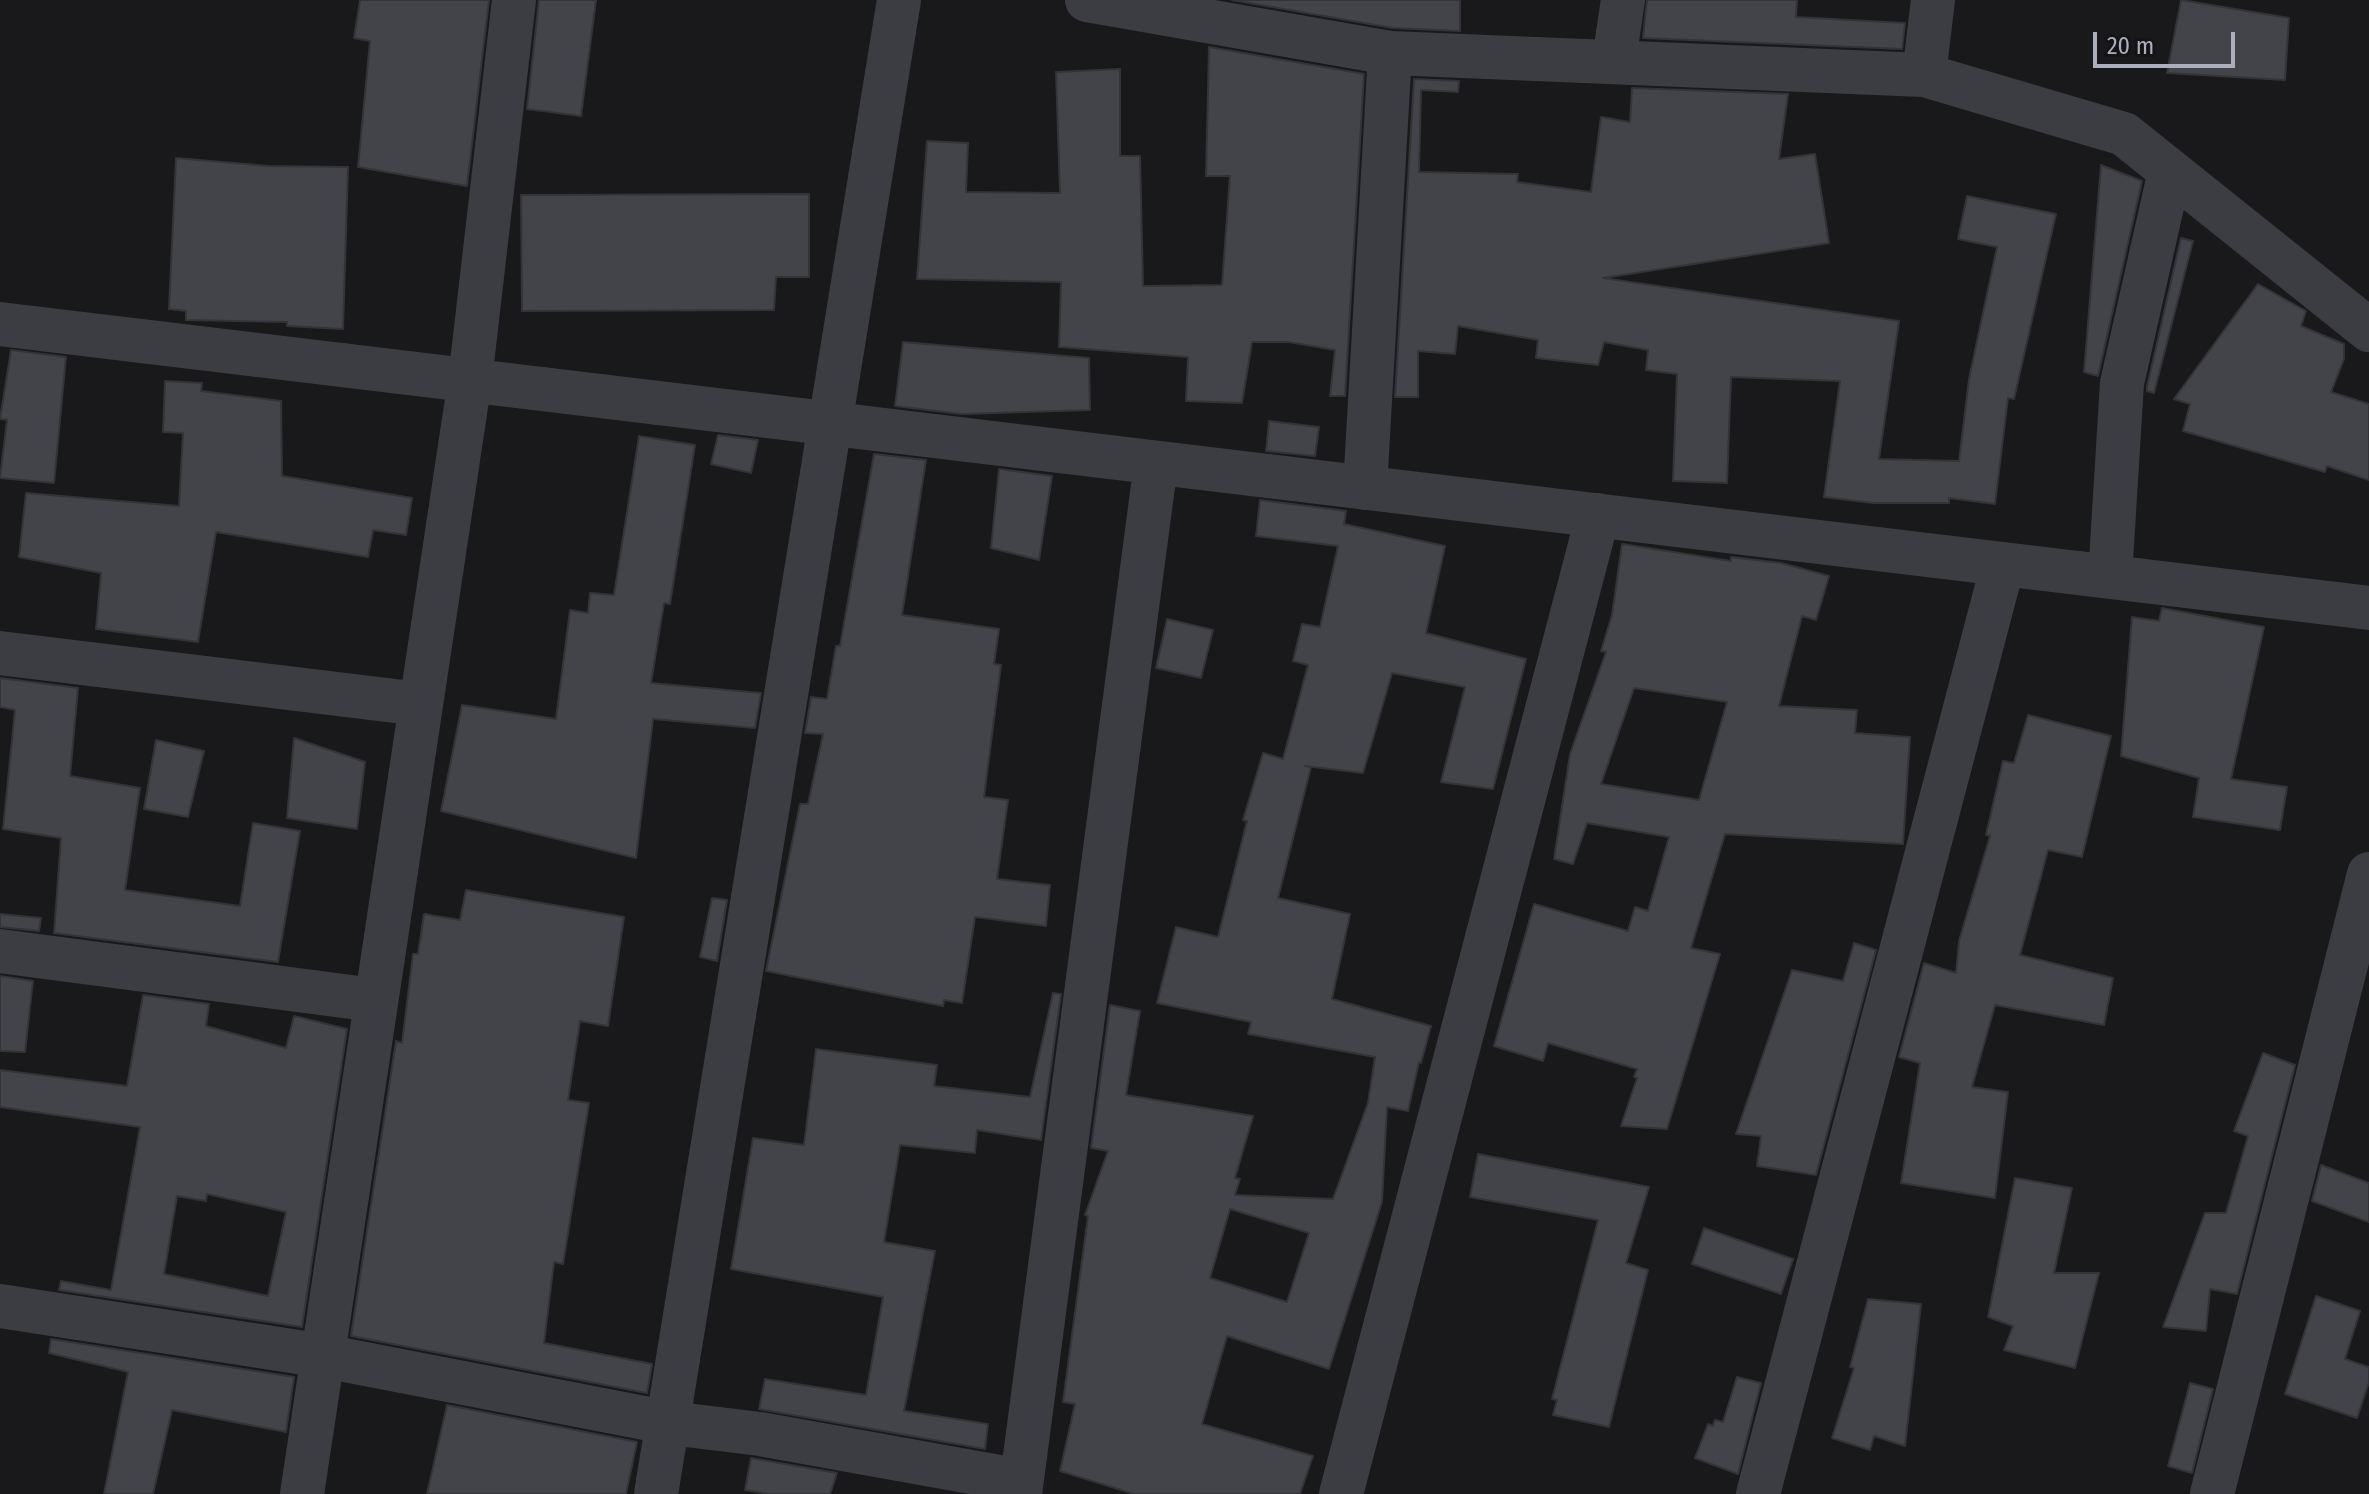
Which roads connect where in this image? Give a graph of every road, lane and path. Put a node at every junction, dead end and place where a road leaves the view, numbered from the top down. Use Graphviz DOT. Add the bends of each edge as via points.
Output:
graph roads {
  1 [pos="514,0"];
  2 [pos="899,0"];
  3 [pos="1087,0"];
  4 [pos="1623,0"];
  5 [pos="1933,0"];
  6 [pos="1309,18"];
  7 [pos="1390,53"];
  8 [pos="1614,60"];
  9 [pos="1924,75"];
  10 [pos="2170,171"];
  11 [pos="0,324"];
  12 [pos="2369,330"];
  13 [pos="470,380"];
  14 [pos="831,424"];
  15 [pos="1156,463"];
  16 [pos="1365,488"];
  17 [pos="1598,515"];
  18 [pos="2003,564"];
  19 [pos="2110,577"];
  20 [pos="2369,608"];
  21 [pos="0,653"];
  22 [pos="420,704"];
  23 [pos="2369,874"];
  24 [pos="0,951"];
  25 [pos="374,1000"];
  26 [pos="0,1306"];
  27 [pos="324,1356"];
  28 [pos="670,1423"];
  29 [pos="1021,1487"];
  30 [pos="302,1494"];
  31 [pos="656,1494"];
  32 [pos="1341,1494"];
  33 [pos="1758,1494"];
  34 [pos="2212,1494"];
  1 -- 13 [label="street"];
  2 -- 14 [label="street"];
  3 -- 6 [label="street"];
  4 -- 8 [label="street"];
  5 -- 9 [label="street"];
  6 -- 7 [label="street"];
  7 -- 8 [label="street"];
  7 -- 16 [label="street"];
  8 -- 9 [label="street"];
  9 -- 10 [label="street" via="2124,134"];
  10 -- 12 [label="street"];
  10 -- 19 [label="street" via="2122,383"];
  11 -- 13 [label="street"];
  13 -- 14 [label="street"];
  13 -- 22 [label="street"];
  14 -- 15 [label="street"];
  14 -- 28 [label="street"];
  15 -- 16 [label="street"];
  15 -- 29 [label="street"];
  16 -- 17 [label="street"];
  17 -- 18 [label="street"];
  17 -- 32 [label="street"];
  18 -- 19 [label="street"];
  18 -- 33 [label="street"];
  19 -- 20 [label="street"];
  21 -- 22 [label="street"];
  22 -- 25 [label="street"];
  23 -- 34 [label="street"];
  24 -- 25 [label="street"];
  25 -- 27 [label="street"];
  26 -- 27 [label="street"];
  27 -- 28 [label="street"];
  27 -- 30 [label="street"];
  28 -- 29 [label="street" via="760,1434"];
  28 -- 31 [label="street"];
}
